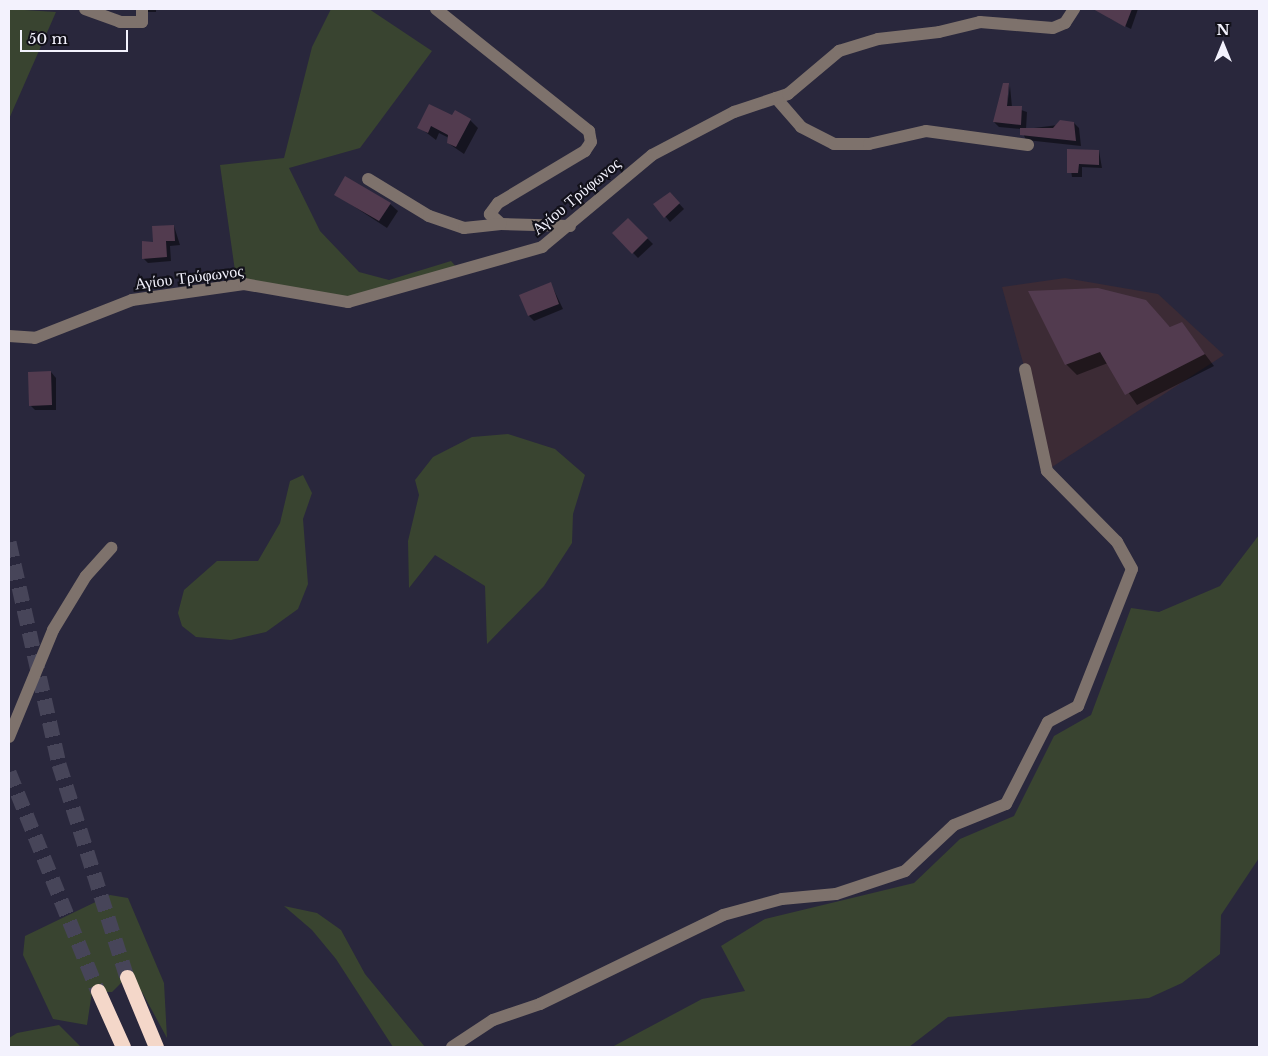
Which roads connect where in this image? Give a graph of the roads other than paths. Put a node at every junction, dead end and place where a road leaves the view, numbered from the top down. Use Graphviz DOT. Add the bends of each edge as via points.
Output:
graph roads {
  1 [pos="85,9"];
  2 [pos="436,9"];
  3 [pos="1074,9"];
  4 [pos="142,10"];
  5 [pos="776,98"];
  6 [pos="1028,145"];
  7 [pos="368,179"];
  8 [pos="501,224"];
  9 [pos="570,226"];
  10 [pos="9,336"];
  11 [pos="1025,369"];
  12 [pos="111,548"];
  13 [pos="9,737"];
  14 [pos="127,977"];
  15 [pos="98,991"];
  16 [pos="123,1047"];
  17 [pos="156,1047"];
  18 [pos="452,1047"];
  1 -- 4 [label="street" via="128,22 142,22"];
  2 -- 8 [label="street" via="591,135 589,146 576,158 498,203 490,214"];
  3 -- 5 [label="street, Αγίου Τρύφωνος" via="1066,23 1053,28 980,22 860,43 835,53 801,85"];
  5 -- 6 [label="street" via="807,132 834,144 869,144 926,131"];
  5 -- 9 [label="street, Αγίου Τρύφωνος" via="734,112 652,154"];
  7 -- 8 [label="street" via="429,216 464,228"];
  8 -- 9 [label="street"];
  9 -- 10 [label="street, Αγίου Τρύφωνος" via="542,248 348,302 244,284 132,300 35,338"];
  11 -- 18 [label="street" via="1047,471 1117,542 1132,569 1078,706 1048,722 1006,804 954,825 905,871 836,894 782,899 722,915 540,1004 493,1020"];
  12 -- 13 [label="street" via="86,576 53,630"];
  14 -- 17 [label="highway"];
  15 -- 16 [label="highway"];
}
